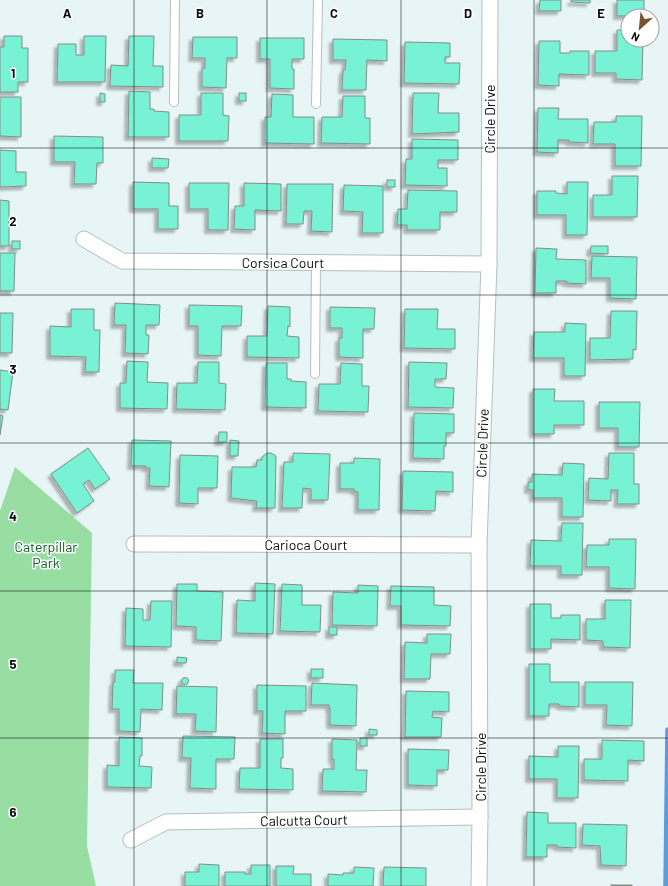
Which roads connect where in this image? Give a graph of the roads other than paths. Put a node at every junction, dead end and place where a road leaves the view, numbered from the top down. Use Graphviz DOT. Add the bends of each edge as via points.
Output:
graph roads {
  1 [pos="175,0"];
  2 [pos="318,0"];
  3 [pos="490,0"];
  4 [pos="174,102"];
  5 [pos="316,104"];
  6 [pos="84,239"];
  7 [pos="316,262"];
  8 [pos="489,264"];
  9 [pos="315,374"];
  10 [pos="134,544"];
  11 [pos="478,544"];
  12 [pos="480,817"];
  13 [pos="131,840"];
  14 [pos="480,886"];
  1 -- 4 [label="lane"];
  2 -- 5 [label="lane"];
  3 -- 8 [label="street, Circle Drive"];
  6 -- 7 [label="street, Corsica Court" via="122,261"];
  7 -- 8 [label="street, Corsica Court"];
  7 -- 9 [label="lane"];
  8 -- 11 [label="street, Circle Drive"];
  10 -- 11 [label="street, Carioca Court"];
  11 -- 12 [label="street, Circle Drive"];
  12 -- 13 [label="street, Calcutta Court" via="166,822"];
  12 -- 14 [label="street, Circle Drive"];
}
